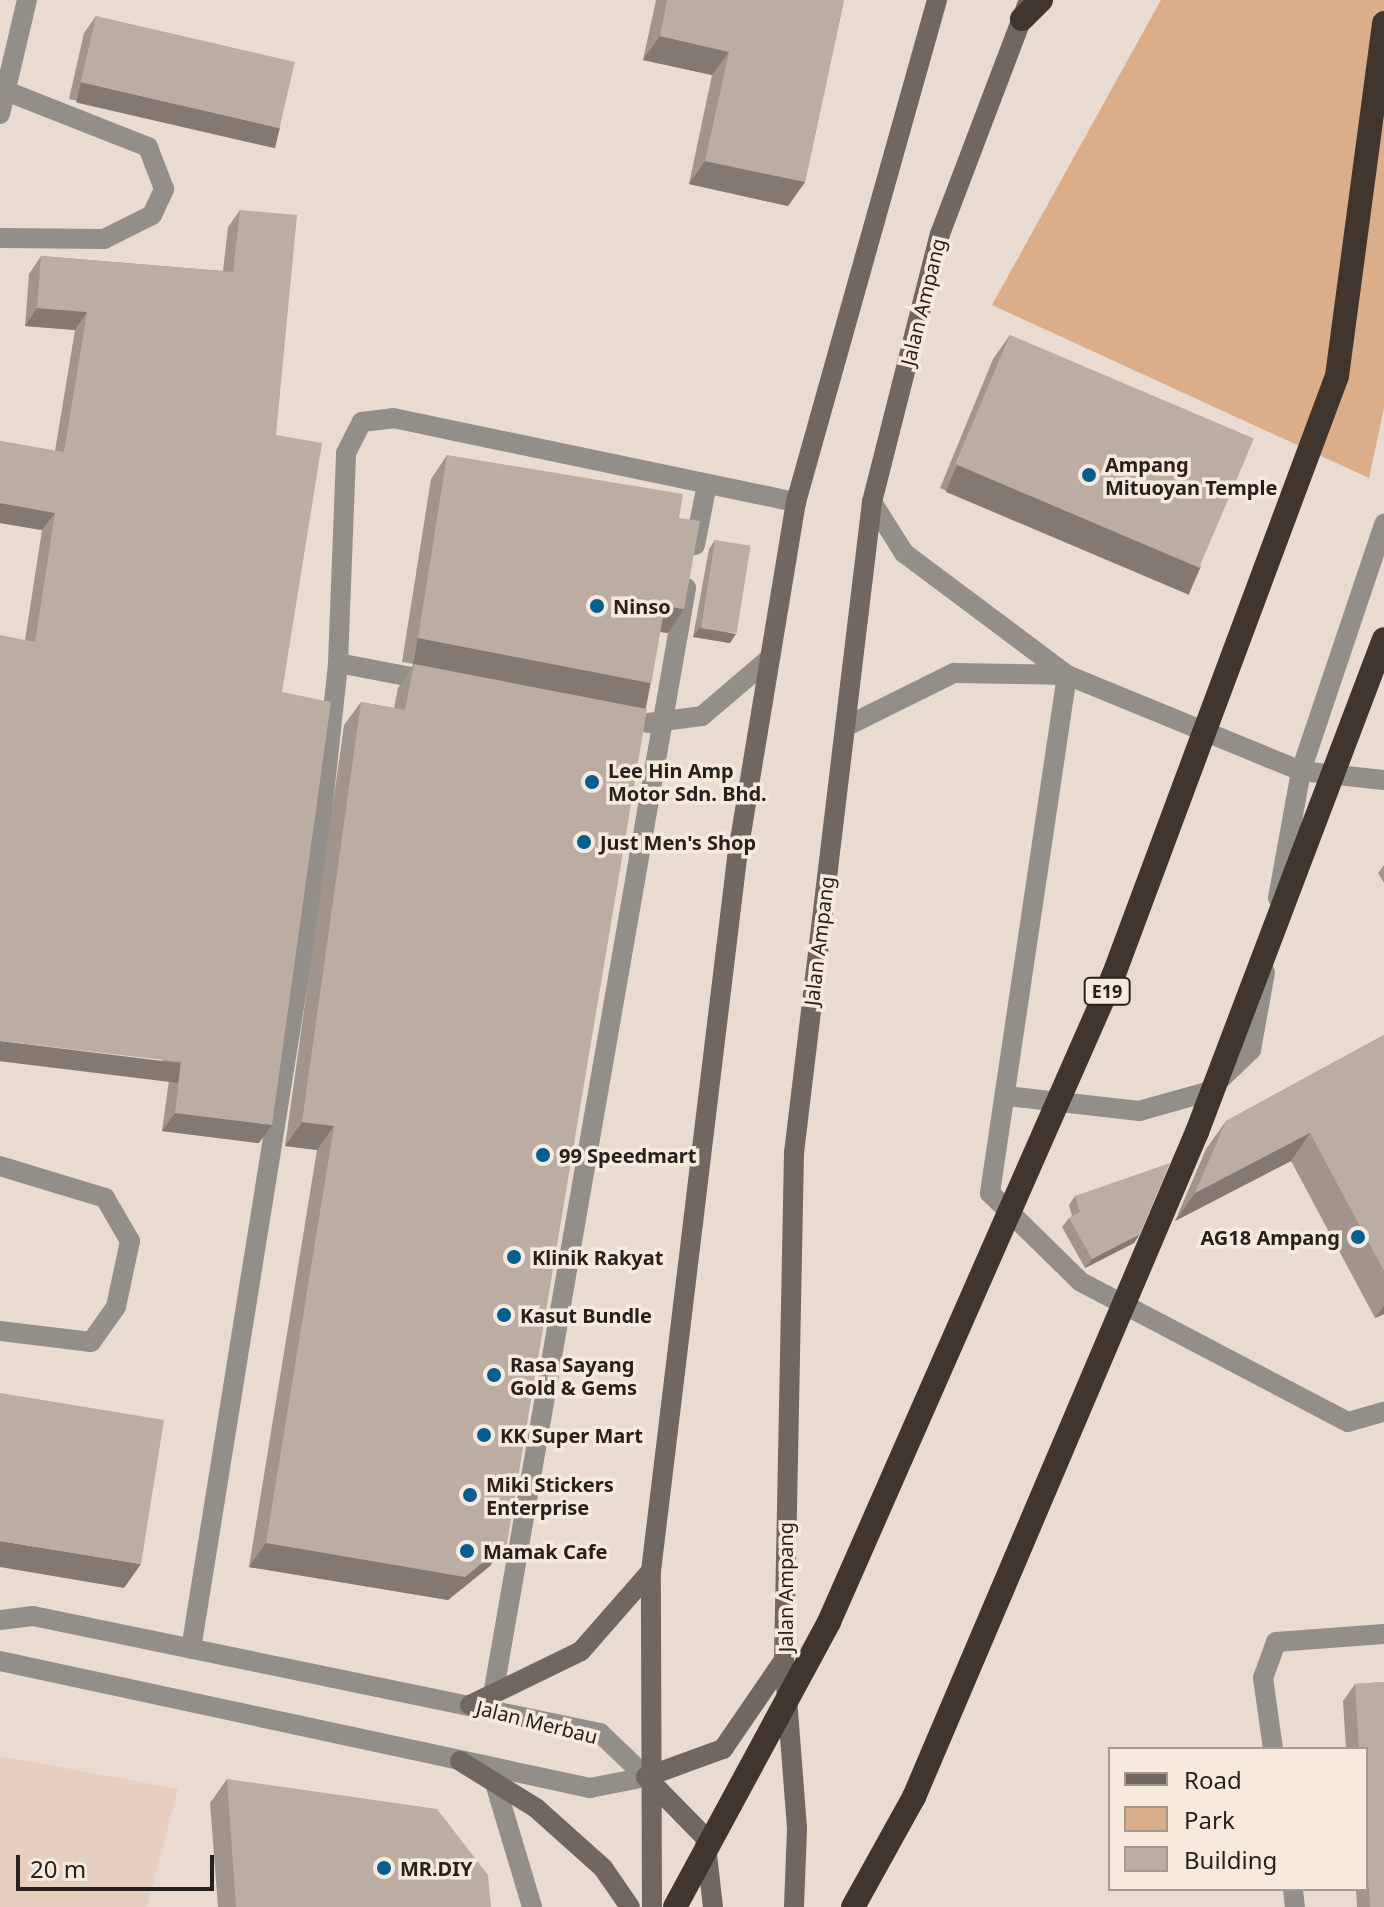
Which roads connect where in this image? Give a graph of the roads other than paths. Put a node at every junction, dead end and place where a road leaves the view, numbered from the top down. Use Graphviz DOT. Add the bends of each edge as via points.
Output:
graph roads {
  1 [pos="27,0"];
  2 [pos="937,0"];
  3 [pos="1041,0"];
  4 [pos="1025,9"];
  5 [pos="1384,23"];
  6 [pos="6,91"];
  7 [pos="0,114"];
  8 [pos="0,238"];
  9 [pos="707,484"];
  10 [pos="796,502"];
  11 [pos="872,502"];
  12 [pos="1384,524"];
  13 [pos="1384,639"];
  14 [pos="769,659"];
  15 [pos="338,663"];
  16 [pos="1067,675"];
  17 [pos="460,687"];
  18 [pos="628,719"];
  19 [pos="659,725"];
  20 [pos="845,727"];
  21 [pos="1301,771"];
  22 [pos="1384,780"];
  23 [pos="1007,1096"];
  24 [pos="0,1166"];
  25 [pos="0,1331"];
  26 [pos="1384,1412"];
  27 [pos="651,1571"];
  28 [pos="0,1620"];
  29 [pos="1384,1634"];
  30 [pos="191,1649"];
  31 [pos="784,1660"];
  32 [pos="0,1661"];
  33 [pos="493,1695"];
  34 [pos="470,1705"];
  35 [pos="1273,1747"];
  36 [pos="460,1761"];
  37 [pos="646,1777"];
  38 [pos="494,1780"];
  39 [pos="532,1907"];
  40 [pos="630,1907"];
  41 [pos="652,1907"];
  42 [pos="675,1907"];
  43 [pos="713,1907"];
  44 [pos="794,1907"];
  45 [pos="853,1907"];
  1 -- 6 [label="street"];
  2 -- 10 [label="main road"];
  3 -- 4 [label="highway"];
  4 -- 11 [label="main road, Jalan Ampang" via="940,234"];
  5 -- 42 [label="highway, E19, bridge" via="1337,376 1114,974 829,1622"];
  6 -- 7 [label="street"];
  6 -- 8 [label="street" via="148,147 164,189 152,215 104,239"];
  9 -- 10 [label="street"];
  9 -- 15 [label="street" via="393,418 362,422 346,453"];
  9 -- 19 [label="street"];
  10 -- 14 [label="main road"];
  11 -- 16 [label="street" via="904,553"];
  11 -- 20 [label="main road, Jalan Ampang"];
  12 -- 21 [label="street"];
  13 -- 45 [label="highway, bridge" via="1197,1132 914,1797"];
  14 -- 19 [label="street" via="702,716"];
  14 -- 27 [label="main road" via="731,904"];
  15 -- 17 [label="street"];
  15 -- 30 [label="street" via="316,870"];
  16 -- 20 [label="street" via="954,673"];
  16 -- 21 [label="street"];
  16 -- 23 [label="street"];
  18 -- 19 [label="street"];
  19 -- 33 [label="street"];
  20 -- 31 [label="main road, Jalan Ampang" via="794,1153"];
  21 -- 22 [label="street"];
  21 -- 23 [label="street" via="1251,1050 1207,1092 1139,1111"];
  23 -- 26 [label="street" via="990,1193 1081,1282 1348,1422"];
  24 -- 25 [label="street" via="105,1198 130,1241 116,1307 91,1342"];
  27 -- 33 [label="main road" via="581,1651"];
  27 -- 37 [label="main road"];
  28 -- 30 [label="street, Jalan Merbau" via="33,1616"];
  29 -- 35 [label="street" via="1276,1642 1263,1678"];
  30 -- 34 [label="street, Jalan Merbau"];
  31 -- 37 [label="main road" via="723,1749"];
  31 -- 44 [label="main road, Jalan Ampang" via="797,1828"];
  32 -- 36 [label="street"];
  33 -- 34 [label="main road"];
  34 -- 37 [label="street, Jalan Merbau" via="600,1733"];
  36 -- 37 [label="street" via="590,1788"];
  36 -- 38 [label="main road"];
  37 -- 41 [label="main road"];
  37 -- 43 [label="main road" via="705,1837"];
  38 -- 39 [label="street"];
  38 -- 40 [label="main road" via="603,1868"];
}
